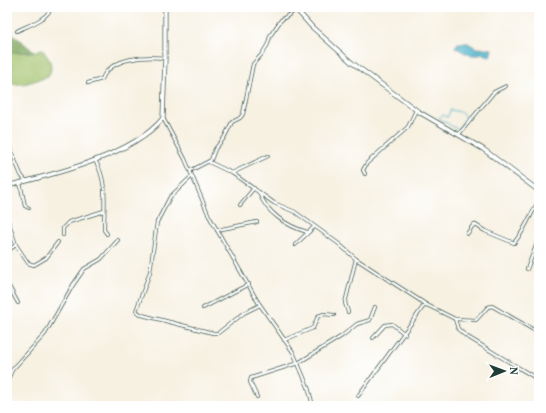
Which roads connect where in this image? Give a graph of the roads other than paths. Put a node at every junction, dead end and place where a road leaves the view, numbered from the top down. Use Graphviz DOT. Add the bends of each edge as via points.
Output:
graph roads {
  1 [pos="52,7"];
  2 [pos="165,7"];
  3 [pos="295,7"];
  4 [pos="17,31"];
  5 [pos="165,58"];
  6 [pos="88,83"];
  7 [pos="506,86"];
  8 [pos="416,110"];
  9 [pos="163,118"];
  10 [pos="459,134"];
  11 [pos="8,143"];
  12 [pos="268,156"];
  13 [pos="95,160"];
  14 [pos="209,162"];
  15 [pos="190,171"];
  16 [pos="232,173"];
  17 [pos="365,174"];
  18 [pos="191,177"];
  19 [pos="26,181"];
  20 [pos="20,183"];
  21 [pos="7,186"];
  22 [pos="254,188"];
  23 [pos="539,191"];
  24 [pos="259,192"];
  25 [pos="539,200"];
  26 [pos="240,205"];
  27 [pos="29,208"];
  28 [pos="104,210"];
  29 [pos="7,217"];
  30 [pos="257,222"];
  31 [pos="314,227"];
  32 [pos="217,230"];
  33 [pos="307,232"];
  34 [pos="107,234"];
  35 [pos="467,234"];
  36 [pos="63,235"];
  37 [pos="539,238"];
  38 [pos="118,240"];
  39 [pos="58,242"];
  40 [pos="16,245"];
  41 [pos="295,245"];
  42 [pos="7,251"];
  43 [pos="356,260"];
  44 [pos="527,269"];
  45 [pos="7,283"];
  46 [pos="249,284"];
  47 [pos="18,303"];
  48 [pos="260,305"];
  49 [pos="427,305"];
  50 [pos="375,307"];
  51 [pos="203,308"];
  52 [pos="348,312"];
  53 [pos="334,315"];
  54 [pos="454,319"];
  55 [pos="539,333"];
  56 [pos="405,334"];
  57 [pos="373,338"];
  58 [pos="284,340"];
  59 [pos="298,363"];
  60 [pos="539,380"];
  61 [pos="7,382"];
  62 [pos="358,396"];
  63 [pos="257,397"];
  64 [pos="313,406"];
  1 -- 4 [label="street" via="43,18"];
  2 -- 5 [label="main road"];
  3 -- 8 [label="main road" via="312,27 346,58"];
  3 -- 14 [label="street" via="281,20 262,54 253,64 243,114 232,122"];
  5 -- 6 [label="street" via="144,57 116,63 102,79"];
  5 -- 9 [label="main road"];
  7 -- 10 [label="street" via="494,92"];
  8 -- 10 [label="main road"];
  8 -- 17 [label="street" via="408,127 367,163 363,170"];
  9 -- 13 [label="main road" via="136,140"];
  9 -- 15 [label="street"];
  10 -- 23 [label="main road" via="488,152"];
  11 -- 19 [label="street"];
  12 -- 16 [label="street"];
  13 -- 19 [label="main road"];
  13 -- 28 [label="street" via="100,168 106,196"];
  14 -- 15 [label="street"];
  14 -- 16 [label="street"];
  15 -- 18 [label="street"];
  16 -- 22 [label="street"];
  18 -- 32 [label="street"];
  18 -- 48 [label="street" via="170,197 158,222 150,272 136,311 142,315 218,333 244,313"];
  19 -- 20 [label="main road"];
  20 -- 21 [label="main road"];
  20 -- 27 [label="street" via="24,206"];
  22 -- 24 [label="street"];
  22 -- 26 [label="street"];
  24 -- 31 [label="street" via="278,205 295,212"];
  24 -- 33 [label="street" via="265,204 288,226"];
  25 -- 35 [label="street" via="514,242 474,224"];
  28 -- 34 [label="street" via="104,230"];
  28 -- 36 [label="street" via="69,222 63,228"];
  29 -- 40 [label="street"];
  30 -- 32 [label="street"];
  31 -- 33 [label="street"];
  31 -- 43 [label="street" via="339,244"];
  32 -- 46 [label="street"];
  33 -- 41 [label="street"];
  37 -- 44 [label="street"];
  38 -- 61 [label="street" via="101,259 84,270 45,334 12,370"];
  39 -- 40 [label="street" via="46,258 34,265 28,263"];
  40 -- 42 [label="street"];
  43 -- 49 [label="street"];
  43 -- 52 [label="street" via="345,303"];
  45 -- 47 [label="street"];
  46 -- 48 [label="street"];
  46 -- 51 [label="street"];
  48 -- 58 [label="street"];
  49 -- 54 [label="street"];
  49 -- 56 [label="street"];
  50 -- 59 [label="street" via="370,320 357,324"];
  53 -- 58 [label="street" via="318,316 313,328"];
  54 -- 55 [label="street" via="476,320 492,306"];
  54 -- 60 [label="street" via="458,329 466,336"];
  56 -- 57 [label="street" via="392,324 385,325"];
  56 -- 62 [label="street"];
  58 -- 59 [label="street" via="292,349"];
  59 -- 63 [label="street" via="251,378 250,382"];
  59 -- 64 [label="street"];
}
